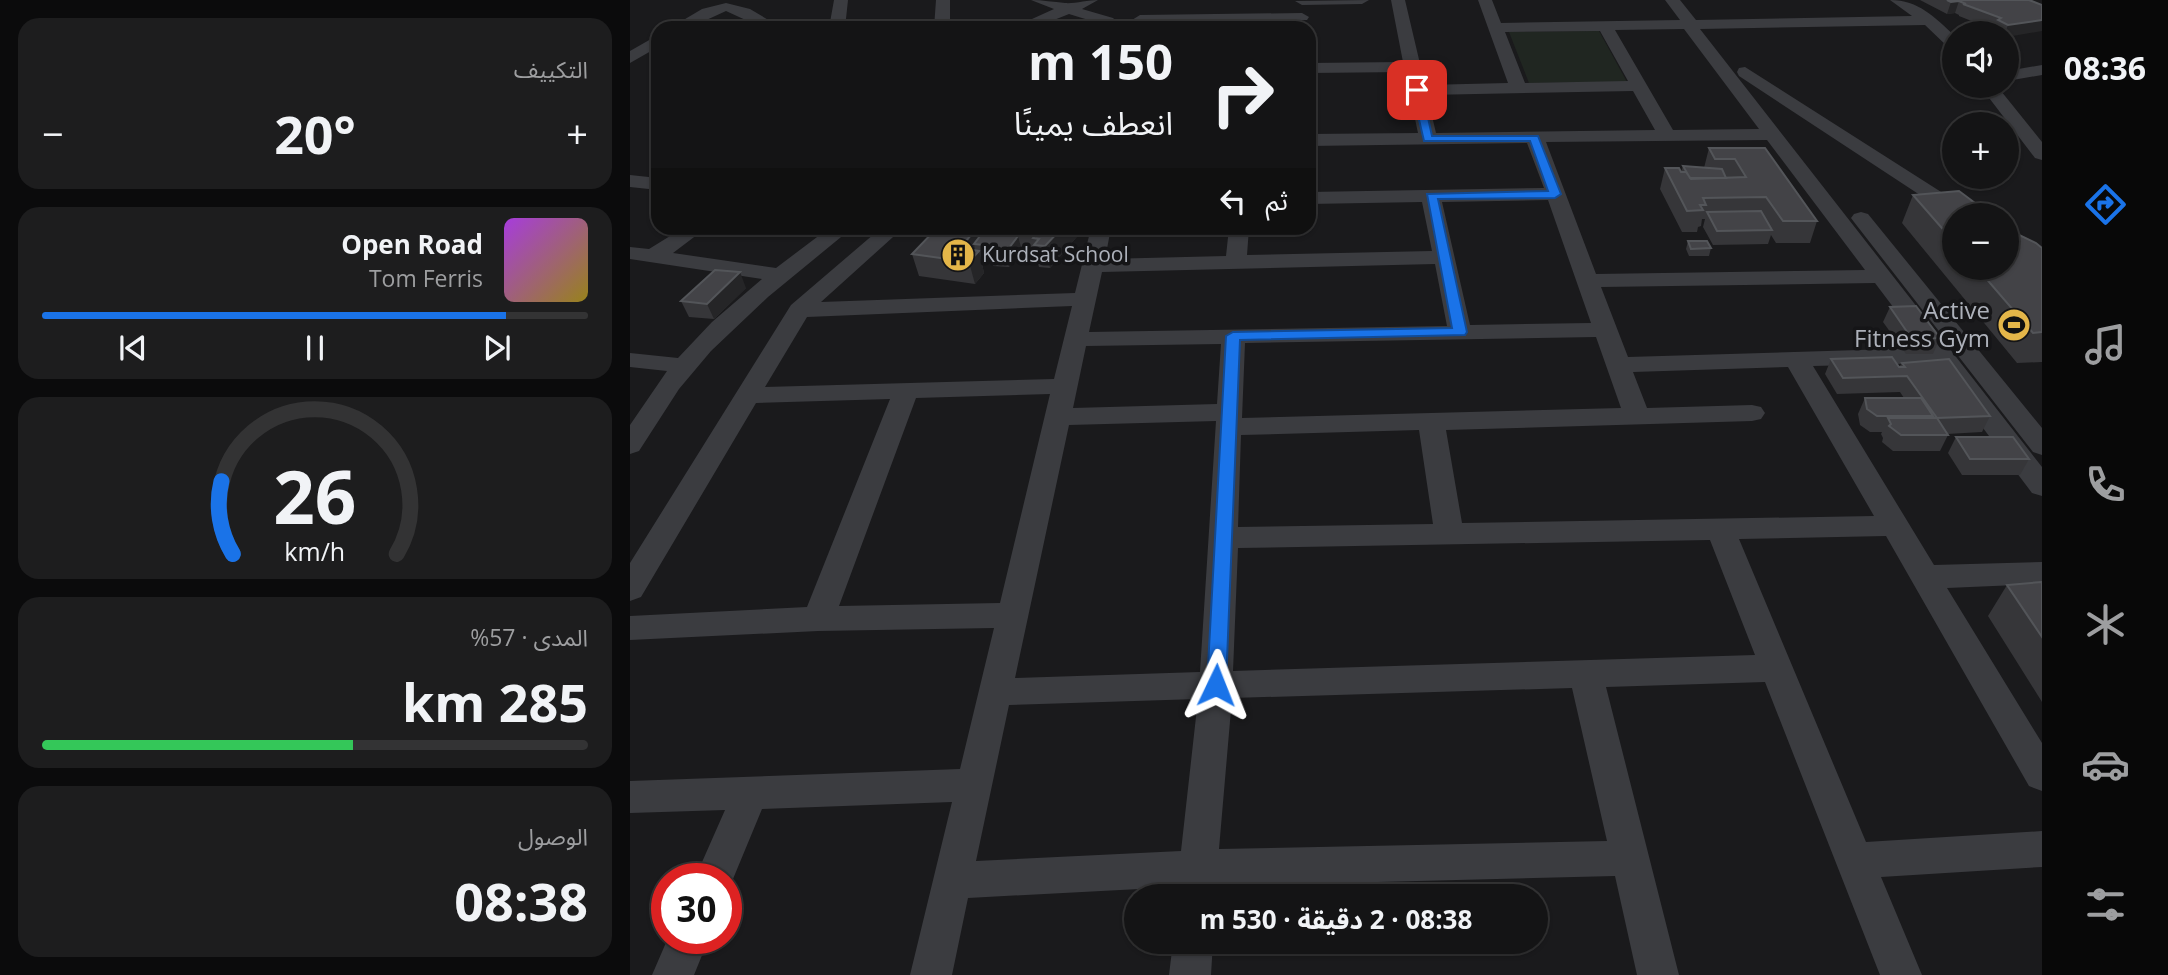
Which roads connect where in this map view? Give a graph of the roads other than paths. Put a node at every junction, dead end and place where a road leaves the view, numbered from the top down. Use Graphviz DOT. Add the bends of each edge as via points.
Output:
graph roads {
  1 [pos="841,0"];
  2 [pos="943,0"];
  3 [pos="1038,0"];
  4 [pos="1091,0"];
  5 [pos="1362,0"];
  6 [pos="1398,0"];
  7 [pos="1485,0"];
  8 [pos="1672,0"];
  9 [pos="1897,0"];
  10 [pos="1302,1"];
  11 [pos="694,2"];
  12 [pos="716,5"];
  13 [pos="1168,5"];
  14 [pos="1069,9"];
  15 [pos="1124,18"];
  16 [pos="1929,20"];
  17 [pos="690,21"];
  18 [pos="762,21"];
  19 [pos="838,21"];
  20 [pos="942,21"];
  21 [pos="1038,21"];
  22 [pos="1231,21"];
  23 [pos="1303,21"];
  24 [pos="1696,24"];
  25 [pos="1605,26"];
  26 [pos="1495,28"];
  27 [pos="1942,32"];
  28 [pos="630,36"];
  29 [pos="651,39"];
  30 [pos="651,44"];
  31 [pos="630,58"];
  32 [pos="1412,67"];
  33 [pos="1316,68"];
  34 [pos="2042,70"];
  35 [pos="1745,72"];
  36 [pos="2019,74"];
  37 [pos="1639,86"];
  38 [pos="1518,88"];
  39 [pos="1417,90"];
  40 [pos="1998,98"];
  41 [pos="1773,134"];
  42 [pos="1667,136"];
  43 [pos="1535,138"];
  44 [pos="1428,139"];
  45 [pos="1316,141"];
  46 [pos="2042,154"];
  47 [pos="651,171"];
  48 [pos="632,181"];
  49 [pos="651,183"];
  50 [pos="1555,194"];
  51 [pos="1431,196"];
  52 [pos="1316,198"];
  53 [pos="1946,203"];
  54 [pos="686,235"];
  55 [pos="833,235"];
  56 [pos="885,235"];
  57 [pos="1099,235"];
  58 [pos="1238,235"];
  59 [pos="630,253"];
  60 [pos="654,256"];
  61 [pos="1444,257"];
  62 [pos="1236,262"];
  63 [pos="1092,266"];
  64 [pos="780,275"];
  65 [pos="1881,276"];
  66 [pos="1587,281"];
  67 [pos="1085,299"];
  68 [pos="799,310"];
  69 [pos="1605,330"];
  70 [pos="1460,332"];
  71 [pos="1233,336"];
  72 [pos="1076,339"];
  73 [pos="1942,355"];
  74 [pos="1796,359"];
  75 [pos="630,360"];
  76 [pos="1618,365"];
  77 [pos="684,366"];
  78 [pos="1065,386"];
  79 [pos="907,389"];
  80 [pos="746,395"];
  81 [pos="2042,408"];
  82 [pos="2012,409"];
  83 [pos="1752,412"];
  84 [pos="1637,416"];
  85 [pos="1058,417"];
  86 [pos="1227,419"];
  87 [pos="1431,421"];
  88 [pos="630,445"];
  89 [pos="2042,446"];
  90 [pos="2042,486"];
  91 [pos="1894,526"];
  92 [pos="1720,529"];
  93 [pos="1448,534"];
  94 [pos="1222,538"];
  95 [pos="2042,573"];
  96 [pos="1925,577"];
  97 [pos="630,589"];
  98 [pos="1013,615"];
  99 [pos="818,618"];
  100 [pos="630,628"];
  101 [pos="1774,668"];
  102 [pos="1586,674"];
  103 [pos="1216,685"];
  104 [pos="995,692"];
  105 [pos="2042,775"];
  106 [pos="974,785"];
  107 [pos="751,792"];
  108 [pos="630,797"];
  109 [pos="2042,849"];
  110 [pos="1629,858"];
  111 [pos="1854,861"];
  112 [pos="720,863"];
  113 [pos="953,880"];
  114 [pos="1197,882"];
  115 [pos="682,954"];
  116 [pos="1192,954"];
  117 [pos="673,975"];
  118 [pos="931,975"];
  119 [pos="1190,975"];
  120 [pos="1658,975"];
  121 [pos="1901,975"];
  1 -- 19 [label="street"];
  2 -- 20 [label="street"];
  3 -- 14 [label="street"];
  4 -- 14 [label="street"];
  5 -- 10 [label="street"];
  6 -- 32 [label="street"];
  7 -- 26 [label="street"];
  8 -- 24 [label="street"];
  9 -- 16 [label="street"];
  10 -- 23 [label="street"];
  11 -- 12 [label="street"];
  12 -- 17 [label="street"];
  12 -- 18 [label="street" via="734,4"];
  13 -- 15 [label="street"];
  14 -- 15 [label="street"];
  14 -- 21 [label="street"];
  15 -- 22 [label="street"];
  16 -- 24 [label="street"];
  16 -- 27 [label="street"];
  24 -- 25 [label="street"];
  24 -- 35 [label="street"];
  24 -- 41 [label="street"];
  25 -- 26 [label="street"];
  25 -- 37 [label="street"];
  26 -- 38 [label="street"];
  28 -- 29 [label="street"];
  30 -- 31 [label="street"];
  32 -- 33 [label="street"];
  32 -- 39 [label="street"];
  34 -- 36 [label="street"];
  35 -- 53 [label="street"];
  35 -- 82 [label="street"];
  37 -- 38 [label="street"];
  37 -- 42 [label="street"];
  38 -- 39 [label="street"];
  39 -- 44 [label="street"];
  40 -- 46 [label="street"];
  41 -- 42 [label="street"];
  41 -- 65 [label="street"];
  42 -- 43 [label="street"];
  43 -- 44 [label="street"];
  43 -- 50 [label="street"];
  44 -- 45 [label="street"];
  47 -- 48 [label="street"];
  48 -- 49 [label="street"];
  50 -- 51 [label="street"];
  50 -- 66 [label="street"];
  51 -- 52 [label="street"];
  51 -- 61 [label="street"];
  54 -- 60 [label="street"];
  55 -- 64 [label="street"];
  56 -- 68 [label="street"];
  57 -- 63 [label="street"];
  58 -- 62 [label="street"];
  59 -- 60 [label="street"];
  60 -- 64 [label="street"];
  61 -- 62 [label="street"];
  61 -- 70 [label="street"];
  62 -- 63 [label="street"];
  63 -- 67 [label="street"];
  64 -- 77 [label="street"];
  65 -- 66 [label="street"];
  65 -- 73 [label="street"];
  66 -- 69 [label="street"];
  67 -- 68 [label="street"];
  67 -- 72 [label="street"];
  68 -- 80 [label="street"];
  69 -- 70 [label="street"];
  69 -- 76 [label="street"];
  70 -- 71 [label="street"];
  71 -- 72 [label="street"];
  71 -- 86 [label="street"];
  72 -- 78 [label="street"];
  73 -- 74 [label="street"];
  73 -- 90 [label="street"];
  74 -- 76 [label="street"];
  74 -- 91 [label="street"];
  75 -- 77 [label="street"];
  76 -- 84 [label="street"];
  77 -- 88 [label="street"];
  78 -- 79 [label="street"];
  78 -- 85 [label="street"];
  79 -- 80 [label="street"];
  79 -- 99 [label="street"];
  80 -- 97 [label="street"];
  81 -- 82 [label="street"];
  82 -- 89 [label="street"];
  83 -- 84 [label="street"];
  84 -- 87 [label="street"];
  85 -- 86 [label="street"];
  85 -- 98 [label="street"];
  86 -- 87 [label="street"];
  86 -- 94 [label="street"];
  87 -- 93 [label="street"];
  91 -- 92 [label="street"];
  91 -- 96 [label="street"];
  92 -- 93 [label="street"];
  92 -- 101 [label="street"];
  93 -- 94 [label="street"];
  94 -- 103 [label="street"];
  95 -- 96 [label="street"];
  96 -- 105 [label="street"];
  98 -- 99 [label="street"];
  98 -- 104 [label="street"];
  99 -- 100 [label="street"];
  101 -- 102 [label="street"];
  101 -- 111 [label="street"];
  102 -- 103 [label="street"];
  102 -- 110 [label="street"];
  103 -- 104 [label="street"];
  103 -- 114 [label="street"];
  104 -- 106 [label="street"];
  106 -- 107 [label="street"];
  106 -- 113 [label="street"];
  107 -- 108 [label="street"];
  107 -- 112 [label="street"];
  109 -- 111 [label="street"];
  110 -- 114 [label="street"];
  110 -- 120 [label="street"];
  111 -- 121 [label="street"];
  113 -- 114 [label="street"];
  113 -- 118 [label="street"];
  115 -- 117 [label="street"];
  116 -- 119 [label="street"];
}
